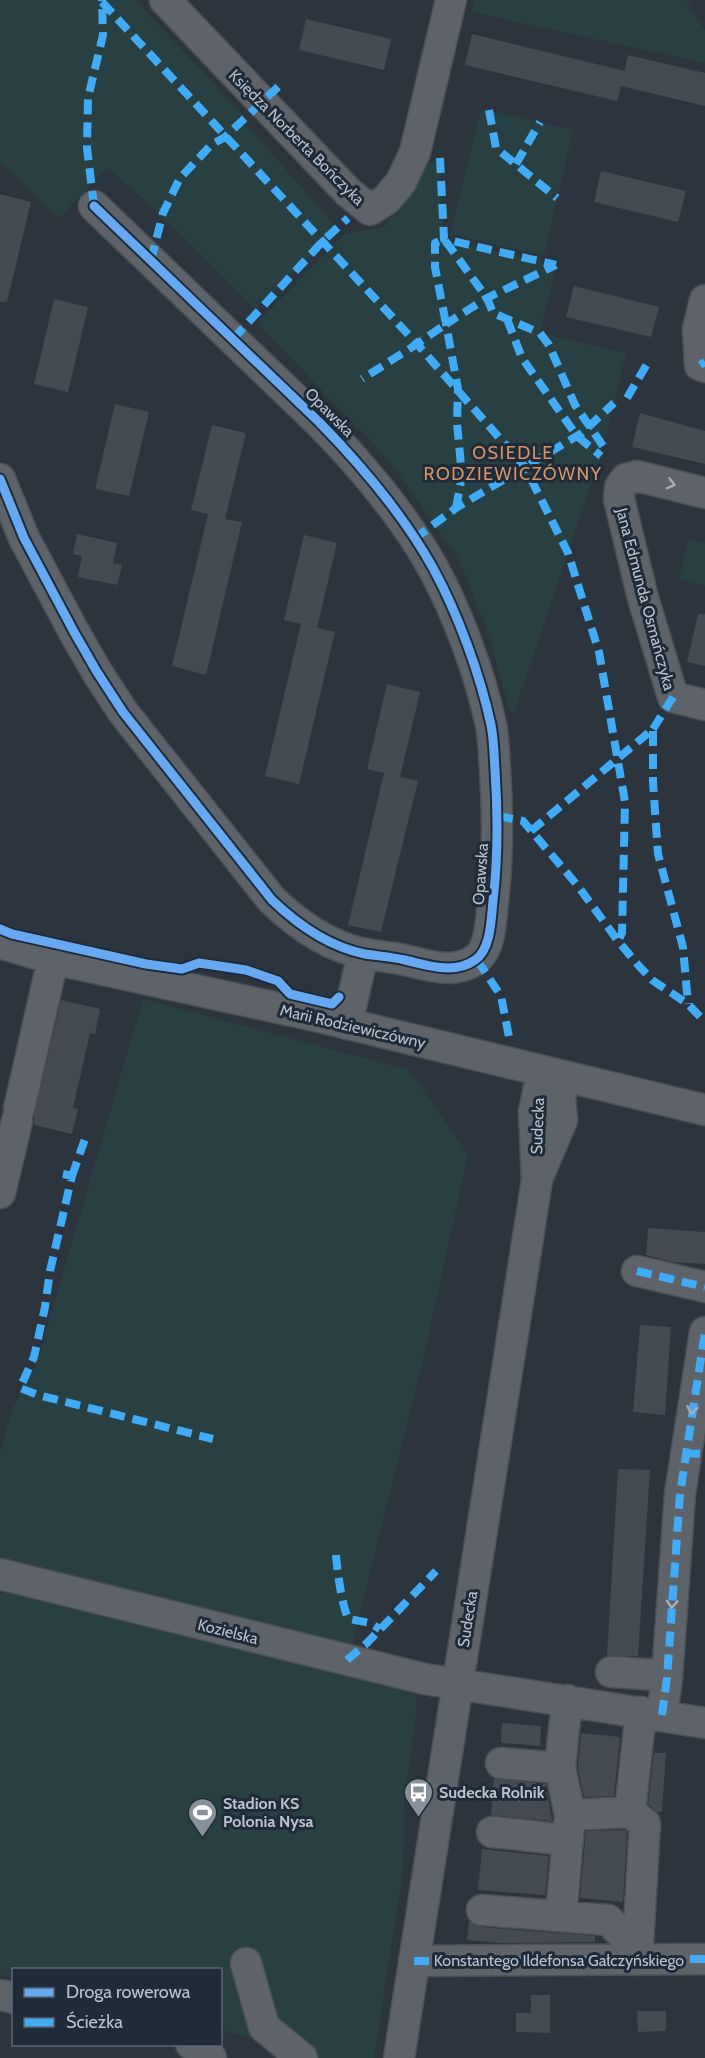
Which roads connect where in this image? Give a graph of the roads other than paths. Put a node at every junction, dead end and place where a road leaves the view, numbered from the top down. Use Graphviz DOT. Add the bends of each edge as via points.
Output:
graph roads {
  1 [pos="165,0"];
  2 [pos="451,0"];
  3 [pos="94,207"];
  4 [pos="705,300"];
  5 [pos="705,367"];
  6 [pos="0,479"];
  7 [pos="705,493"];
  8 [pos="12,542"];
  9 [pos="705,705"];
  10 [pos="0,943"];
  11 [pos="363,953"];
  12 [pos="53,959"];
  13 [pos="347,1024"];
  14 [pos="549,1073"];
  15 [pos="625,1091"];
  16 [pos="705,1110"];
  17 [pos="562,1120"];
  18 [pos="537,1180"];
  19 [pos="0,1193"];
  20 [pos="637,1271"];
  21 [pos="705,1287"];
  22 [pos="705,1332"];
  23 [pos="695,1454"];
  24 [pos="0,1574"];
  25 [pos="611,1672"];
  26 [pos="667,1678"];
  27 [pos="457,1684"];
  28 [pos="567,1700"];
  29 [pos="651,1714"];
  30 [pos="705,1723"];
  31 [pos="501,1763"];
  32 [pos="560,1768"];
  33 [pos="630,1812"];
  34 [pos="569,1827"];
  35 [pos="492,1833"];
  36 [pos="482,1910"];
  37 [pos="561,1915"];
  38 [pos="638,1951"];
  39 [pos="705,1959"];
  40 [pos="414,1961"];
  41 [pos="246,1963"];
  42 [pos="194,2046"];
  43 [pos="211,2058"];
  44 [pos="302,2058"];
  45 [pos="399,2058"];
  1 -- 2 [label="street, Księdza Norberta Bończyka" via="348,192 370,210 387,199 401,182 414,152"];
  3 -- 11 [label="street, Opawska" via="348,452 399,515 433,568 466,642 493,745 498,816 489,939 477,960 459,968"];
  4 -- 5 [label="street" via="698,329 700,365"];
  6 -- 8 [label="street, Opawska"];
  9 -- 7 [label="street, Jana Edmunda Osmańczyka, one-way" via="673,697 619,499 620,486 626,478 637,477"];
  8 -- 11 [label="street, Opawska" via="123,712 254,879 291,918 331,942"];
  10 -- 12 [label="street, Marii Rodziewiczówny"];
  11 -- 13 [label="street"];
  12 -- 13 [label="street, Marii Rodziewiczówny"];
  12 -- 19 [label="street"];
  13 -- 14 [label="street, Marii Rodziewiczówny"];
  14 -- 15 [label="street, Marii Rodziewiczówny"];
  14 -- 17 [label="street, Sudecka" via="560,1094"];
  14 -- 18 [label="street, Sudecka" via="534,1112"];
  15 -- 16 [label="street, Marii Rodziewiczówny"];
  15 -- 17 [label="street, Sudecka" via="592,1098"];
  17 -- 18 [label="street, Sudecka"];
  18 -- 27 [label="street, Sudecka"];
  20 -- 21 [label="street"];
  22 -- 23 [label="street, one-way"];
  23 -- 26 [label="street, one-way" via="676,1538"];
  24 -- 27 [label="street, Kozielska"];
  25 -- 26 [label="street"];
  26 -- 29 [label="street"];
  27 -- 28 [label="street"];
  27 -- 40 [label="street, Sudecka"];
  28 -- 29 [label="street"];
  28 -- 32 [label="street"];
  29 -- 30 [label="street"];
  29 -- 33 [label="street"];
  31 -- 32 [label="street"];
  32 -- 34 [label="street"];
  33 -- 34 [label="street"];
  33 -- 38 [label="street" via="645,1824"];
  34 -- 35 [label="street"];
  34 -- 37 [label="street"];
  36 -- 37 [label="street"];
  37 -- 38 [label="street" via="608,1920"];
  38 -- 39 [label="street, Konstantego Ildefonsa Gałczyńskiego"];
  38 -- 40 [label="street, Konstantego Ildefonsa Gałczyńskiego"];
  40 -- 45 [label="street, Sudecka"];
  41 -- 44 [label="street" via="264,2027"];
  42 -- 43 [label="street"];
}
